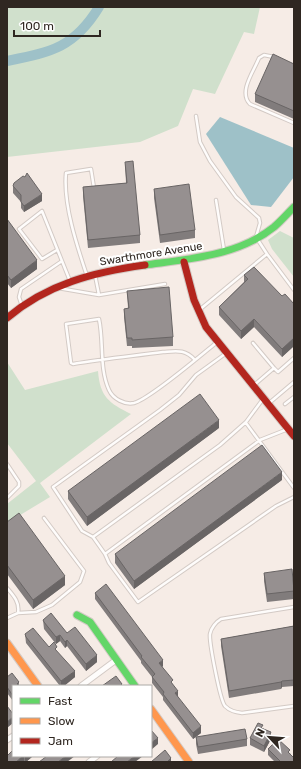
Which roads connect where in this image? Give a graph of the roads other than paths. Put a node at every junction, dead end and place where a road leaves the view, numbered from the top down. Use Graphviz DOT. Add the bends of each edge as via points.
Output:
graph roads {
  1 [pos="276,58"];
  2 [pos="196,116"];
  3 [pos="294,123"];
  4 [pos="94,188"];
  5 [pos="216,200"];
  6 [pos="294,207"];
  7 [pos="256,237"];
  8 [pos="57,250"];
  9 [pos="224,252"];
  10 [pos="267,254"];
  11 [pos="62,262"];
  12 [pos="184,262"];
  13 [pos="95,274"];
  14 [pos="87,276"];
  15 [pos="70,281"];
  16 [pos="165,284"];
  17 [pos="56,287"];
  18 [pos="294,290"];
  19 [pos="99,295"];
  20 [pos="22,306"];
  21 [pos="197,312"];
  22 [pos="7,318"];
  23 [pos="217,342"];
  24 [pos="253,343"];
  25 [pos="226,354"];
  26 [pos="294,358"];
  27 [pos="102,360"];
  28 [pos="195,360"];
  29 [pos="274,368"];
  30 [pos="294,382"];
  31 [pos="253,386"];
  32 [pos="294,397"];
  33 [pos="266,401"];
  34 [pos="285,404"];
  35 [pos="246,422"];
  36 [pos="288,428"];
  37 [pos="294,436"];
  38 [pos="260,440"];
  39 [pos="7,464"];
  40 [pos="294,488"];
  41 [pos="294,497"];
  42 [pos="7,498"];
  43 [pos="44,518"];
  44 [pos="93,537"];
  45 [pos="105,554"];
  46 [pos="7,588"];
  47 [pos="294,607"];
  48 [pos="18,613"];
  49 [pos="77,615"];
  50 [pos="7,618"];
  51 [pos="8,647"];
  52 [pos="116,660"];
  53 [pos="37,685"];
  54 [pos="82,685"];
  55 [pos="134,685"];
  56 [pos="294,706"];
  57 [pos="152,712"];
  58 [pos="190,762"];
  1 -- 3 [label="lane" via="264,55 259,58 244,93 245,99 250,104"];
  2 -- 7 [label="lane" via="200,142 210,161 236,197 259,218"];
  4 -- 14 [label="lane" via="91,169 66,173 69,209"];
  5 -- 9 [label="lane"];
  6 -- 7 [label="street, Swarthmore Avenue" via="266,232"];
  7 -- 9 [label="street, Swarthmore Avenue"];
  7 -- 10 [label="lane"];
  8 -- 8 [label="lane" via="42,211 19,229 42,259"];
  8 -- 11 [label="lane"];
  9 -- 12 [label="street, Swarthmore Avenue"];
  10 -- 18 [label="lane"];
  10 -- 21 [label="lane"];
  11 -- 15 [label="lane"];
  11 -- 20 [label="lane" via="21,289 18,297"];
  12 -- 13 [label="street, Swarthmore Avenue"];
  12 -- 21 [label="street"];
  13 -- 14 [label="street, Swarthmore Avenue"];
  13 -- 19 [label="lane"];
  14 -- 15 [label="street, Swarthmore Avenue"];
  15 -- 17 [label="street, Swarthmore Avenue"];
  16 -- 19 [label="lane"];
  17 -- 19 [label="lane"];
  17 -- 20 [label="street, Swarthmore Avenue"];
  20 -- 22 [label="street, Swarthmore Avenue"];
  21 -- 23 [label="street"];
  23 -- 25 [label="street"];
  23 -- 28 [label="lane"];
  24 -- 29 [label="lane"];
  25 -- 31 [label="street"];
  25 -- 44 [label="lane" via="196,375 179,395 160,410 53,487 82,531"];
  26 -- 29 [label="lane" via="278,372"];
  27 -- 27 [label="lane" via="71,363 66,324 99,320"];
  27 -- 28 [label="lane" via="179,350"];
  27 -- 28 [label="lane" via="110,392 118,400 129,403 142,400"];
  29 -- 31 [label="lane"];
  30 -- 33 [label="lane"];
  31 -- 33 [label="street"];
  32 -- 34 [label="lane"];
  33 -- 35 [label="lane"];
  33 -- 36 [label="street"];
  35 -- 38 [label="lane"];
  35 -- 44 [label="lane" via="220,445"];
  36 -- 37 [label="street"];
  36 -- 38 [label="lane"];
  38 -- 40 [label="lane"];
  38 -- 45 [label="lane"];
  39 -- 42 [label="lane" via="19,486 18,490"];
  41 -- 45 [label="lane" via="276,506 138,602"];
  43 -- 48 [label="lane" via="84,571 80,582 52,605 36,612"];
  44 -- 45 [label="lane"];
  46 -- 48 [label="lane" via="16,600"];
  47 -- 56 [label="lane" via="220,619 210,634 220,696 229,710 242,713"];
  48 -- 50 [label="lane"];
  49 -- 52 [label="street" via="90,622"];
  51 -- 53 [label="street"];
  52 -- 54 [label="street"];
  52 -- 55 [label="street"];
  57 -- 58 [label="street"];
}
